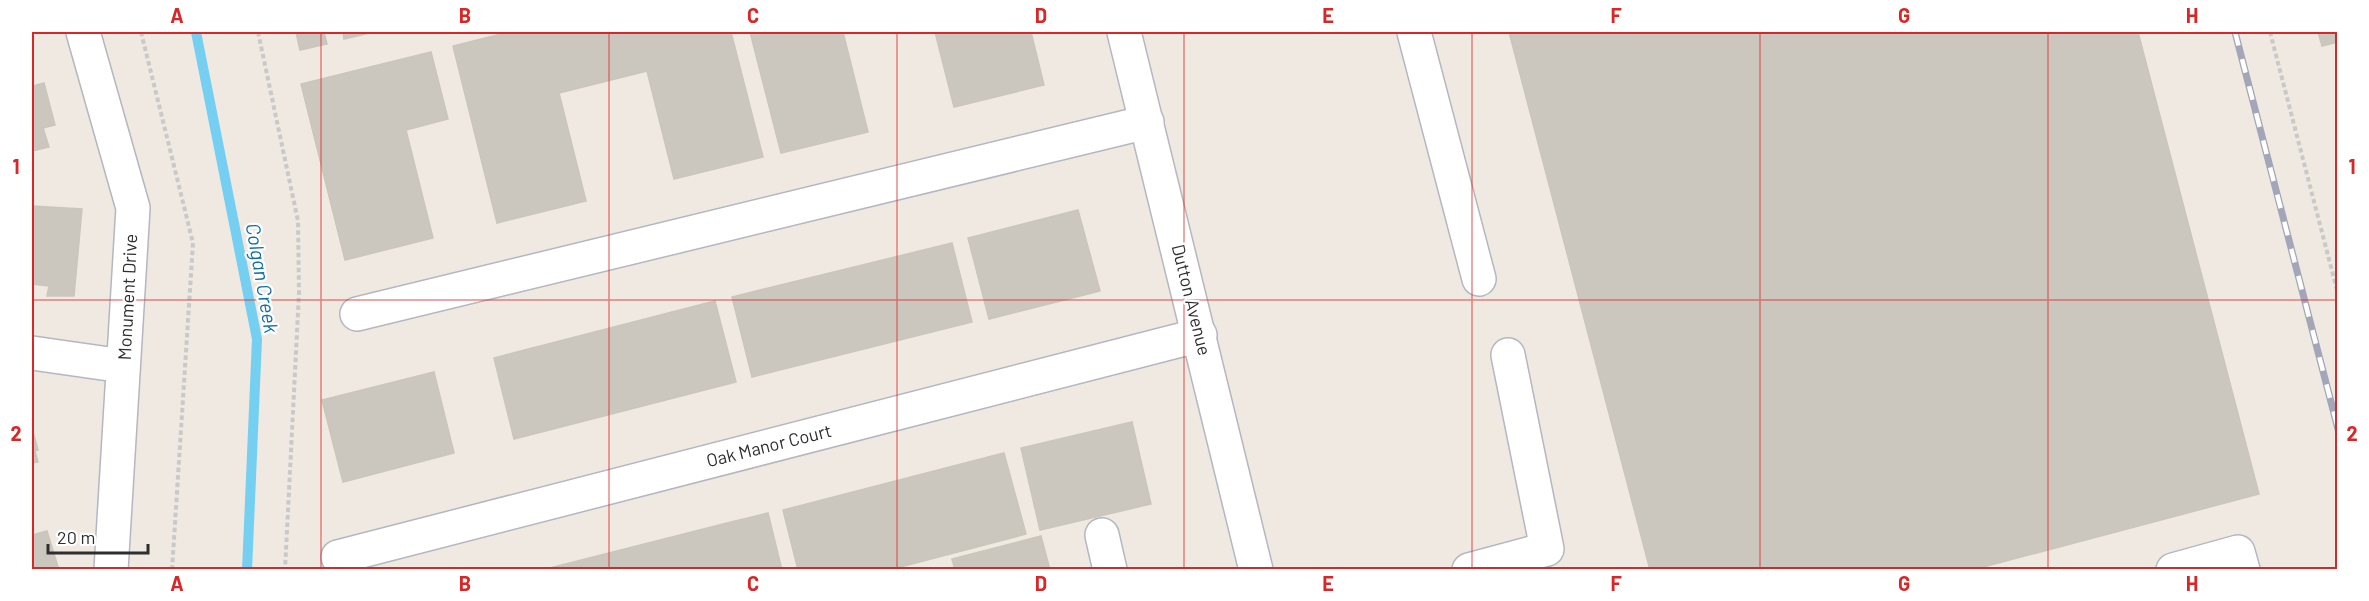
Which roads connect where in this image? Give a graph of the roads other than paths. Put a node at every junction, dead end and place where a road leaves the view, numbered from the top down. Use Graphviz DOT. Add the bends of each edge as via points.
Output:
graph roads {
  1 [pos="83,32"];
  2 [pos="1124,32"];
  3 [pos="1414,32"];
  4 [pos="1147,122"];
  5 [pos="1479,279"];
  6 [pos="357,314"];
  7 [pos="1200,335"];
  8 [pos="32,353"];
  9 [pos="1508,355"];
  10 [pos="123,366"];
  11 [pos="1102,535"];
  12 [pos="338,557"];
  13 [pos="111,570"];
  14 [pos="1110,570"];
  15 [pos="1256,570"];
  16 [pos="1469,570"];
  17 [pos="2173,570"];
  18 [pos="2243,570"];
  1 -- 10 [label="street, Monument Drive" via="133,208"];
  2 -- 4 [label="street, Dutton Avenue"];
  3 -- 5 [label="street"];
  4 -- 6 [label="street"];
  4 -- 7 [label="street, Dutton Avenue"];
  7 -- 12 [label="street, Oak Manor Court"];
  7 -- 15 [label="street, Dutton Avenue"];
  8 -- 10 [label="street"];
  9 -- 16 [label="street" via="1547,549"];
  10 -- 13 [label="street, Monument Drive"];
  11 -- 14 [label="street"];
  17 -- 18 [label="street" via="2238,552"];
}
